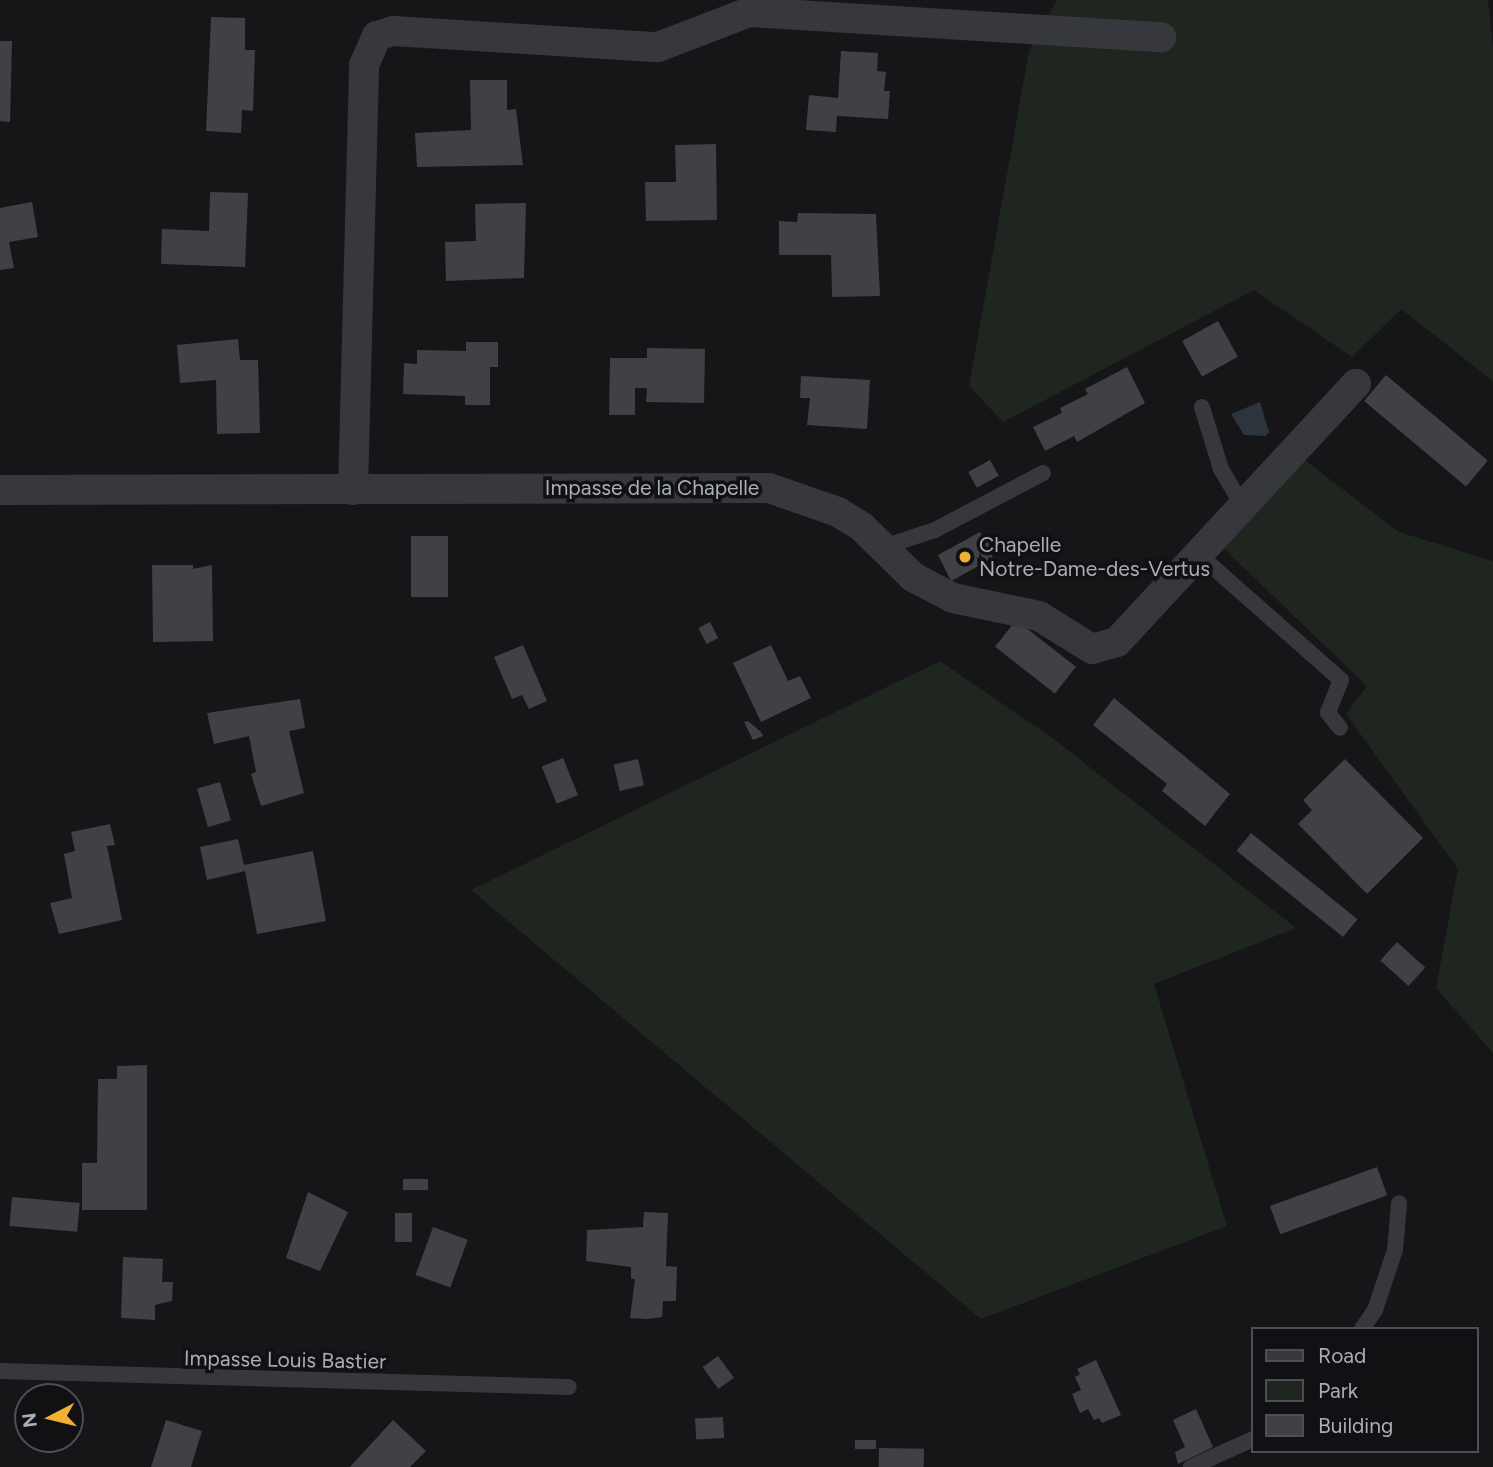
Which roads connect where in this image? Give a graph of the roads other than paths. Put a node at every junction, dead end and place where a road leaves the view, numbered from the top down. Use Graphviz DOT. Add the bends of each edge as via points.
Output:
graph roads {
  1 [pos="1161,37"];
  2 [pos="1356,384"];
  3 [pos="1202,407"];
  4 [pos="1043,473"];
  5 [pos="0,490"];
  6 [pos="353,490"];
  7 [pos="1242,505"];
  8 [pos="883,547"];
  9 [pos="1197,553"];
  10 [pos="1340,728"];
  11 [pos="1399,1203"];
  12 [pos="1363,1327"];
  13 [pos="0,1371"];
  14 [pos="569,1387"];
  15 [pos="1252,1439"];
  16 [pos="1191,1467"];
  1 -- 6 [label="street" via="749,12 658,47 393,31 377,36 364,65"];
  2 -- 7 [label="street, Impasse de la Chapelle"];
  3 -- 7 [label="lane" via="1221,469"];
  4 -- 8 [label="lane" via="935,530"];
  5 -- 6 [label="street, Impasse de la Chapelle"];
  6 -- 8 [label="street, Impasse de la Chapelle" via="769,488 838,512"];
  7 -- 9 [label="street, Impasse de la Chapelle"];
  8 -- 9 [label="street, Impasse de la Chapelle" via="913,577 953,598 1039,616 1092,649 1116,642"];
  9 -- 10 [label="lane" via="1341,680 1328,713"];
  11 -- 12 [label="lane" via="1395,1250"];
  13 -- 14 [label="lane, Impasse Louis Bastier"];
  15 -- 16 [label="lane"];
}
